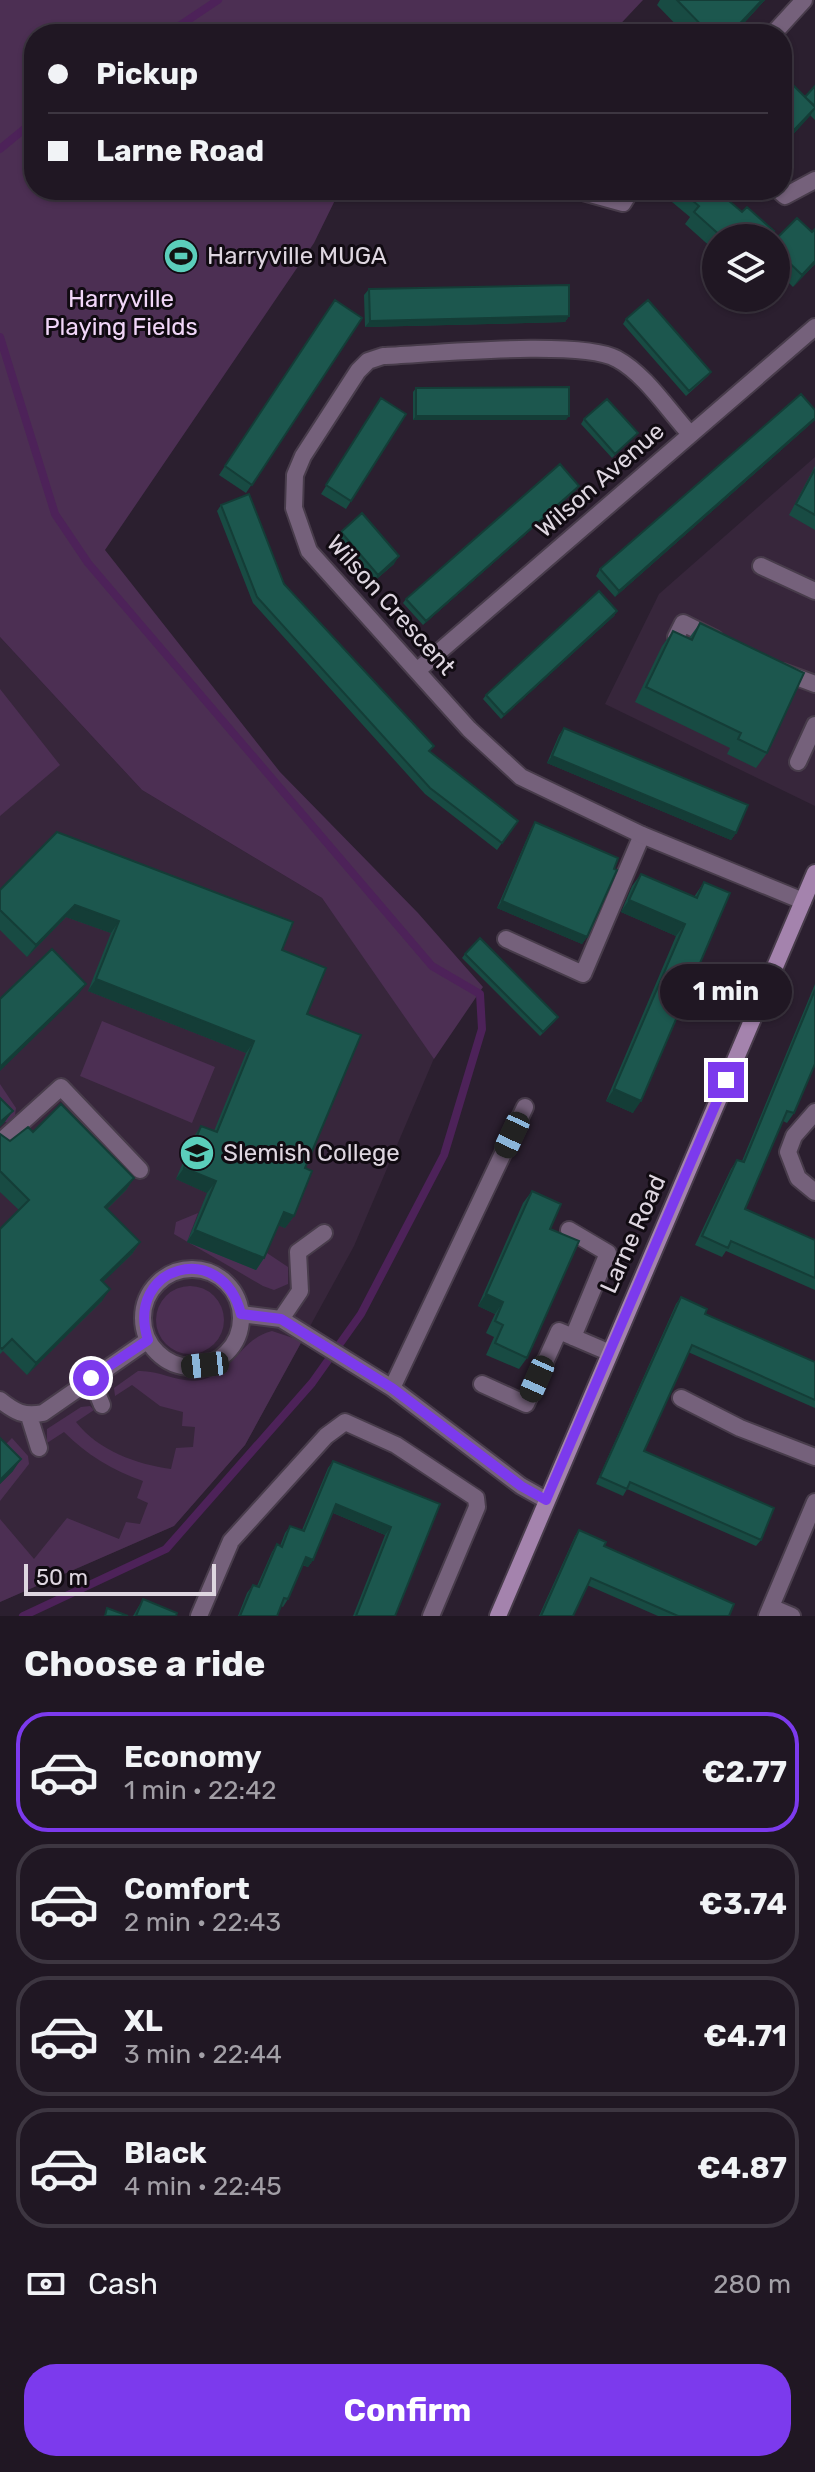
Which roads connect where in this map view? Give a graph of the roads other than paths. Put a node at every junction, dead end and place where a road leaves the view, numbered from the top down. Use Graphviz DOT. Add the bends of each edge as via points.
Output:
graph roads {
  1 [pos="804,0"];
  2 [pos="782,24"];
  3 [pos="815,180"];
  4 [pos="792,192"];
  5 [pos="815,327"];
  6 [pos="690,434"];
  7 [pos="761,566"];
  8 [pos="815,591"];
  9 [pos="676,637"];
  10 [pos="737,649"];
  11 [pos="764,663"];
  12 [pos="418,670"];
  13 [pos="815,684"];
  14 [pos="815,725"];
  15 [pos="798,762"];
  16 [pos="642,835"];
  17 [pos="815,873"];
  18 [pos="803,901"];
  19 [pos="506,939"];
  20 [pos="525,1107"];
  21 [pos="815,1112"];
  22 [pos="0,1142"];
  23 [pos="140,1170"];
  24 [pos="815,1192"];
  25 [pos="569,1230"];
  26 [pos="324,1233"];
  27 [pos="241,1314"];
  28 [pos="281,1319"];
  29 [pos="573,1337"];
  30 [pos="148,1340"];
  31 [pos="608,1352"];
  32 [pos="91,1378"];
  33 [pos="482,1384"];
  34 [pos="392,1388"];
  35 [pos="681,1398"];
  36 [pos="0,1400"];
  37 [pos="102,1405"];
  38 [pos="29,1416"];
  39 [pos="39,1448"];
  40 [pos="815,1457"];
  41 [pos="546,1500"];
  42 [pos="815,1502"];
  43 [pos="769,1612"];
  44 [pos="199,1616"];
  45 [pos="431,1616"];
  46 [pos="498,1616"];
  47 [pos="792,1616"];
  1 -- 2 [label="street"];
  3 -- 4 [label="street"];
  5 -- 6 [label="street, Wilson Avenue"];
  6 -- 12 [label="street, Wilson Avenue"];
  6 -- 12 [label="street, Wilson Crescent" via="629,367 597,351 383,356 364,365 303,456 294,483 294,508 309,551"];
  7 -- 8 [label="street"];
  9 -- 10 [label="street" via="683,623"];
  11 -- 13 [label="street"];
  12 -- 16 [label="street, Wilson Crescent" via="469,729 521,777"];
  14 -- 15 [label="street"];
  16 -- 18 [label="street, Wilson Crescent"];
  16 -- 19 [label="street" via="583,974"];
  17 -- 18 [label="street, Larne Road"];
  18 -- 31 [label="street, Larne Road"];
  20 -- 34 [label="street"];
  21 -- 24 [label="street" via="788,1152 798,1178"];
  22 -- 23 [label="street" via="61,1087"];
  25 -- 29 [label="street" via="608,1253"];
  26 -- 28 [label="street" via="298,1252 300,1291"];
  27 -- 28 [label="street"];
  27 -- 30 [label="street" via="232,1346 205,1365 172,1363"];
  27 -- 30 [label="street" via="229,1285 217,1275 202,1269 171,1272 149,1294 143,1309"];
  28 -- 34 [label="street"];
  29 -- 31 [label="street"];
  29 -- 33 [label="street" via="559,1331 526,1404"];
  30 -- 32 [label="street"];
  31 -- 41 [label="street, Larne Road"];
  32 -- 37 [label="street"];
  32 -- 38 [label="street" via="43,1413"];
  34 -- 41 [label="street"];
  35 -- 40 [label="street"];
  36 -- 38 [label="street"];
  38 -- 39 [label="street"];
  41 -- 46 [label="street, Larne Road"];
  42 -- 43 [label="street"];
  43 -- 47 [label="street"];
  44 -- 45 [label="street" via="231,1541 326,1436 345,1422 396,1445 476,1498 477,1507"];
}
